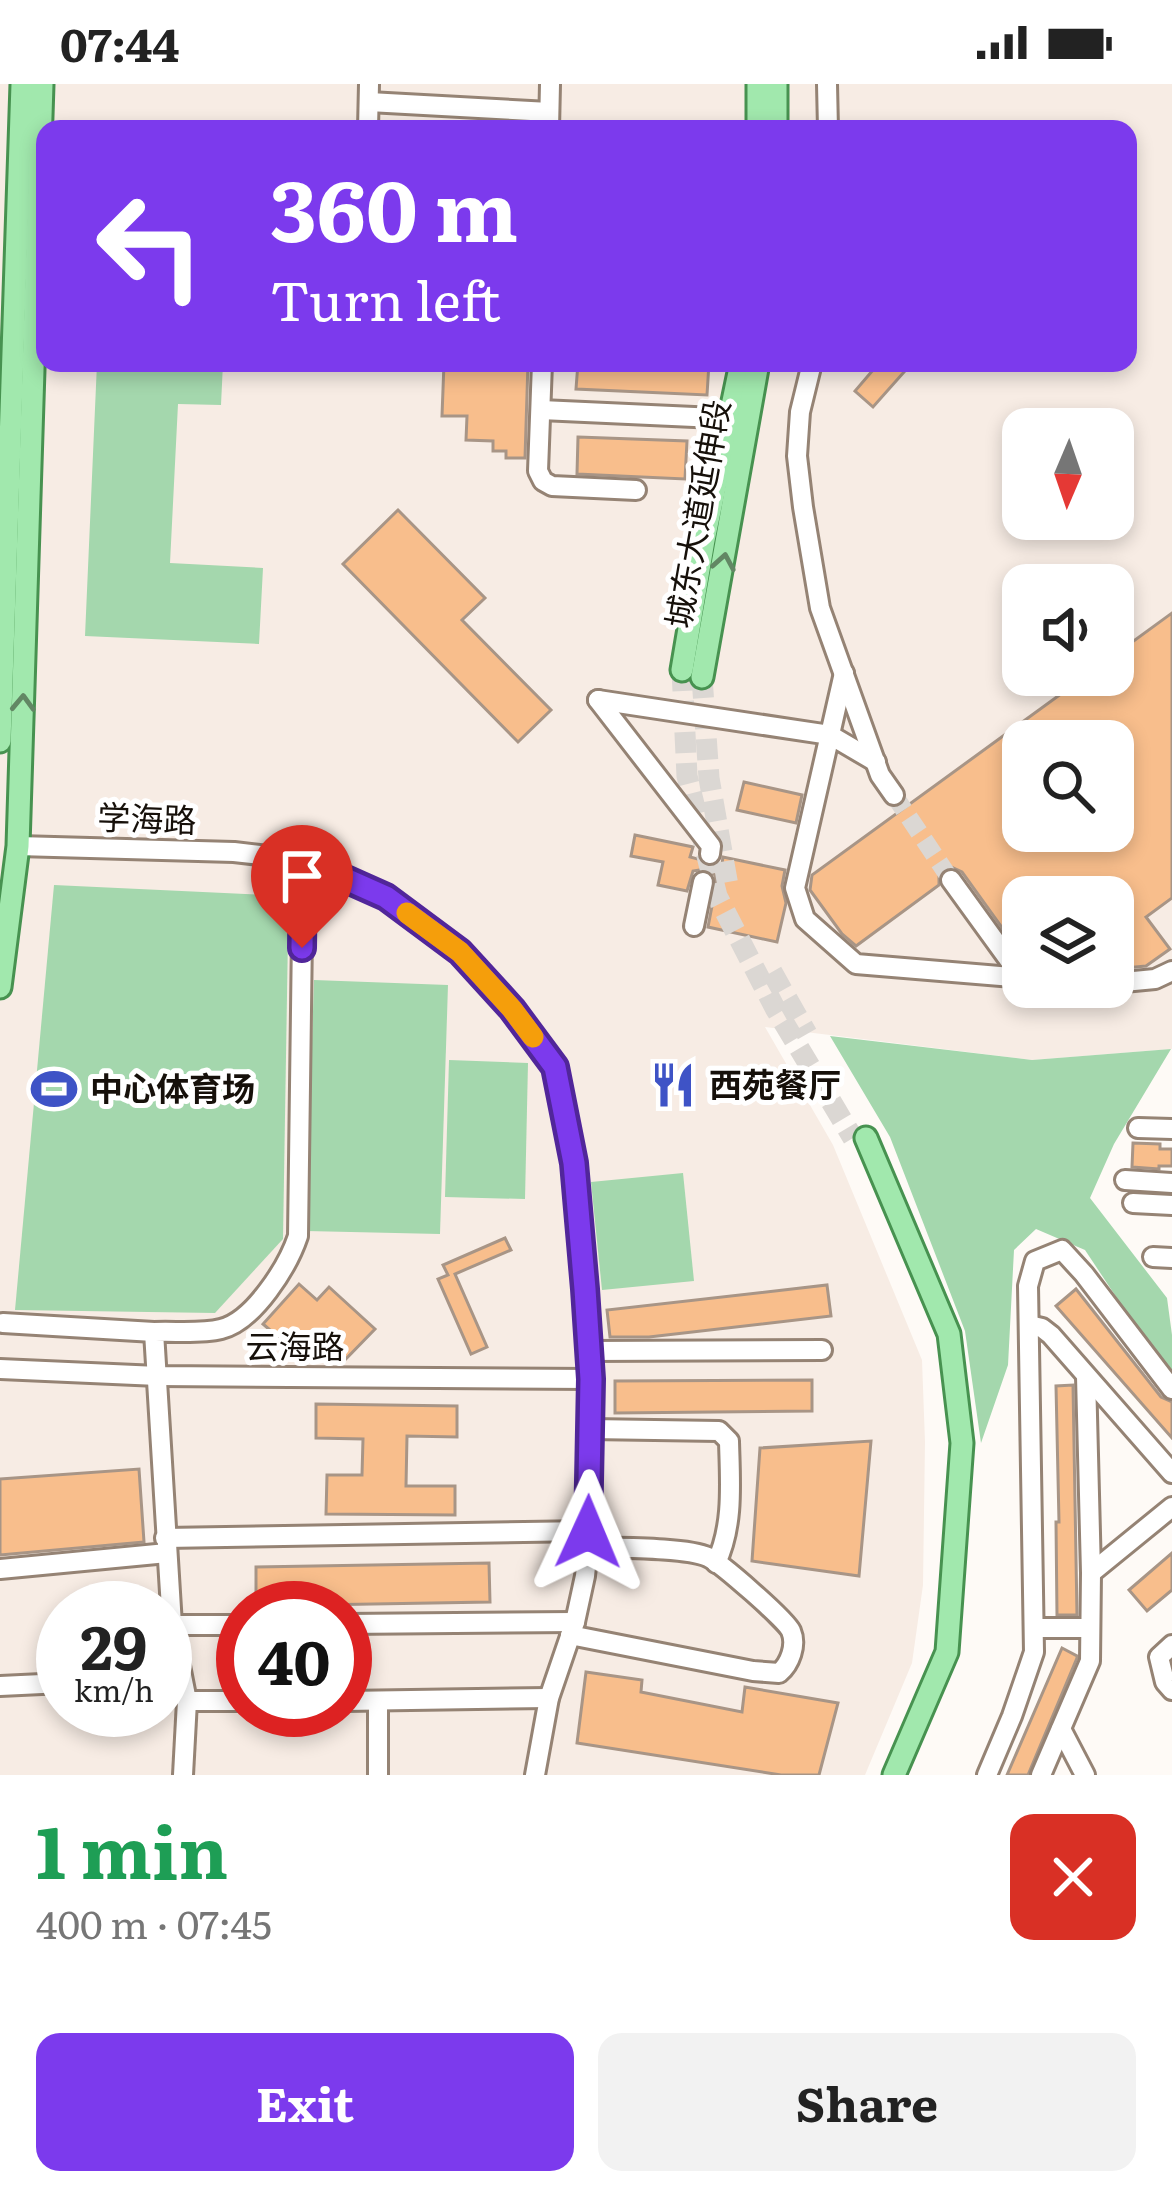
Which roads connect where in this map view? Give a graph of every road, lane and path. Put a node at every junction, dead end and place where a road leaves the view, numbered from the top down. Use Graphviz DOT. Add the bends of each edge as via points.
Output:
graph roads {
  1 [pos="22,84"];
  2 [pos="41,84"];
  3 [pos="550,84"];
  4 [pos="758,84"];
  5 [pos="776,84"];
  6 [pos="827,84"];
  7 [pos="369,93"];
  8 [pos="38,120"];
  9 [pos="543,120"];
  10 [pos="549,120"];
  11 [pos="758,120"];
  12 [pos="776,120"];
  13 [pos="828,120"];
  14 [pos="36,147"];
  15 [pos="24,298"];
  16 [pos="542,372"];
  17 [pos="739,372"];
  18 [pos="756,372"];
  19 [pos="810,372"];
  20 [pos="541,410"];
  21 [pos="716,418"];
  22 [pos="636,490"];
  23 [pos="844,674"];
  24 [pos="830,735"];
  25 [pos="0,741"];
  26 [pos="875,762"];
  27 [pos="894,795"];
  28 [pos="18,846"];
  29 [pos="710,854"];
  30 [pos="303,860"];
  31 [pos="951,880"];
  32 [pos="703,882"];
  33 [pos="694,926"];
  34 [pos="1002,950"];
  35 [pos="1172,971"];
  36 [pos="1002,976"];
  37 [pos="1134,981"];
  38 [pos="0,987"];
  39 [pos="1138,1128"];
  40 [pos="1172,1129"];
  41 [pos="860,1138"];
  42 [pos="1125,1180"];
  43 [pos="1172,1183"];
  44 [pos="1133,1203"];
  45 [pos="1172,1205"];
  46 [pos="1,1324"];
  47 [pos="1029,1325"];
  48 [pos="154,1331"];
  49 [pos="822,1350"];
  50 [pos="589,1352"];
  51 [pos="0,1369"];
  52 [pos="158,1376"];
  53 [pos="1086,1376"];
  54 [pos="591,1379"];
  55 [pos="1172,1390"];
  56 [pos="590,1429"];
  57 [pos="1172,1473"];
  58 [pos="1172,1507"];
  59 [pos="588,1539"];
  60 [pos="166,1545"];
  61 [pos="716,1563"];
  62 [pos="0,1569"];
  63 [pos="1091,1573"];
  64 [pos="169,1581"];
  65 [pos="372,1625"];
  66 [pos="1036,1628"];
  67 [pos="1089,1628"];
  68 [pos="572,1629"];
  69 [pos="1172,1645"];
  70 [pos="36,1684"];
  71 [pos="0,1686"];
  72 [pos="1172,1690"];
  73 [pos="549,1698"];
  74 [pos="372,1701"];
  75 [pos="378,1701"];
  76 [pos="1061,1729"];
  77 [pos="185,1737"];
  78 [pos="183,1775"];
  79 [pos="378,1775"];
  80 [pos="535,1775"];
  81 [pos="891,1775"];
  82 [pos="987,1775"];
  83 [pos="1041,1775"];
  84 [pos="1085,1775"];
  1 -- 15 [label="main road"];
  2 -- 8 [label="main road"];
  3 -- 10 [label="street"];
  4 -- 11 [label="main road"];
  5 -- 12 [label="main road"];
  6 -- 13 [label="street"];
  7 -- 9 [label="street"];
  14 -- 15 [label="main road"];
  15 -- 25 [label="main road"];
  28 -- 15 [label="main road, one-way"];
  16 -- 20 [label="street"];
  17 -- 18 [label="main road, 城东大道延伸段, one-way" via="704,540 692,673"];
  19 -- 23 [label="street" via="796,456 820,608"];
  20 -- 21 [label="street"];
  20 -- 22 [label="street" via="543,481"];
  23 -- 24 [label="street"];
  23 -- 26 [label="street"];
  24 -- 26 [label="street"];
  24 -- 29 [label="street" via="598,700"];
  24 -- 36 [label="street" via="795,888 806,919 856,964"];
  26 -- 27 [label="street"];
  28 -- 30 [label="street, 学海路"];
  28 -- 38 [label="main road"];
  30 -- 48 [label="street" via="298,1236 290,1261 237,1321 222,1329"];
  30 -- 50 [label="street, 学海路" via="386,897 460,952 555,1067 574,1163"];
  31 -- 34 [label="street"];
  32 -- 33 [label="street"];
  35 -- 37 [label="street"];
  39 -- 40 [label="street"];
  41 -- 81 [label="main road" via="938,1333 950,1453 936,1651"];
  42 -- 43 [label="street"];
  44 -- 45 [label="street"];
  46 -- 48 [label="street"];
  47 -- 53 [label="street" via="1051,1335"];
  47 -- 55 [label="street" via="1035,1261 1062,1250"];
  47 -- 66 [label="street"];
  48 -- 52 [label="street"];
  49 -- 50 [label="street"];
  50 -- 54 [label="street, 学海路"];
  51 -- 52 [label="street, 云海路"];
  52 -- 54 [label="street, 云海路"];
  52 -- 60 [label="street"];
  53 -- 57 [label="street"];
  53 -- 63 [label="street"];
  54 -- 56 [label="street, 学海路"];
  56 -- 59 [label="street, 学海路"];
  56 -- 61 [label="street" via="719,1432 730,1441 730,1506"];
  58 -- 63 [label="street"];
  59 -- 60 [label="street"];
  59 -- 61 [label="street"];
  59 -- 68 [label="street, 学海路"];
  60 -- 62 [label="street"];
  60 -- 64 [label="street"];
  61 -- 68 [label="street" via="791,1629 793,1647 779,1673"];
  63 -- 67 [label="street"];
  65 -- 68 [label="street"];
  66 -- 67 [label="street"];
  66 -- 82 [label="street" via="1029,1673"];
  67 -- 76 [label="street" via="1090,1661"];
  68 -- 73 [label="street, 学海路"];
  69 -- 72 [label="street" via="1159,1657"];
  70 -- 71 [label="street"];
  73 -- 75 [label="street"];
  73 -- 80 [label="street, 学海路"];
  74 -- 75 [label="street"];
  75 -- 79 [label="street"];
  76 -- 83 [label="street"];
  76 -- 84 [label="street"];
  77 -- 78 [label="street"];
}
